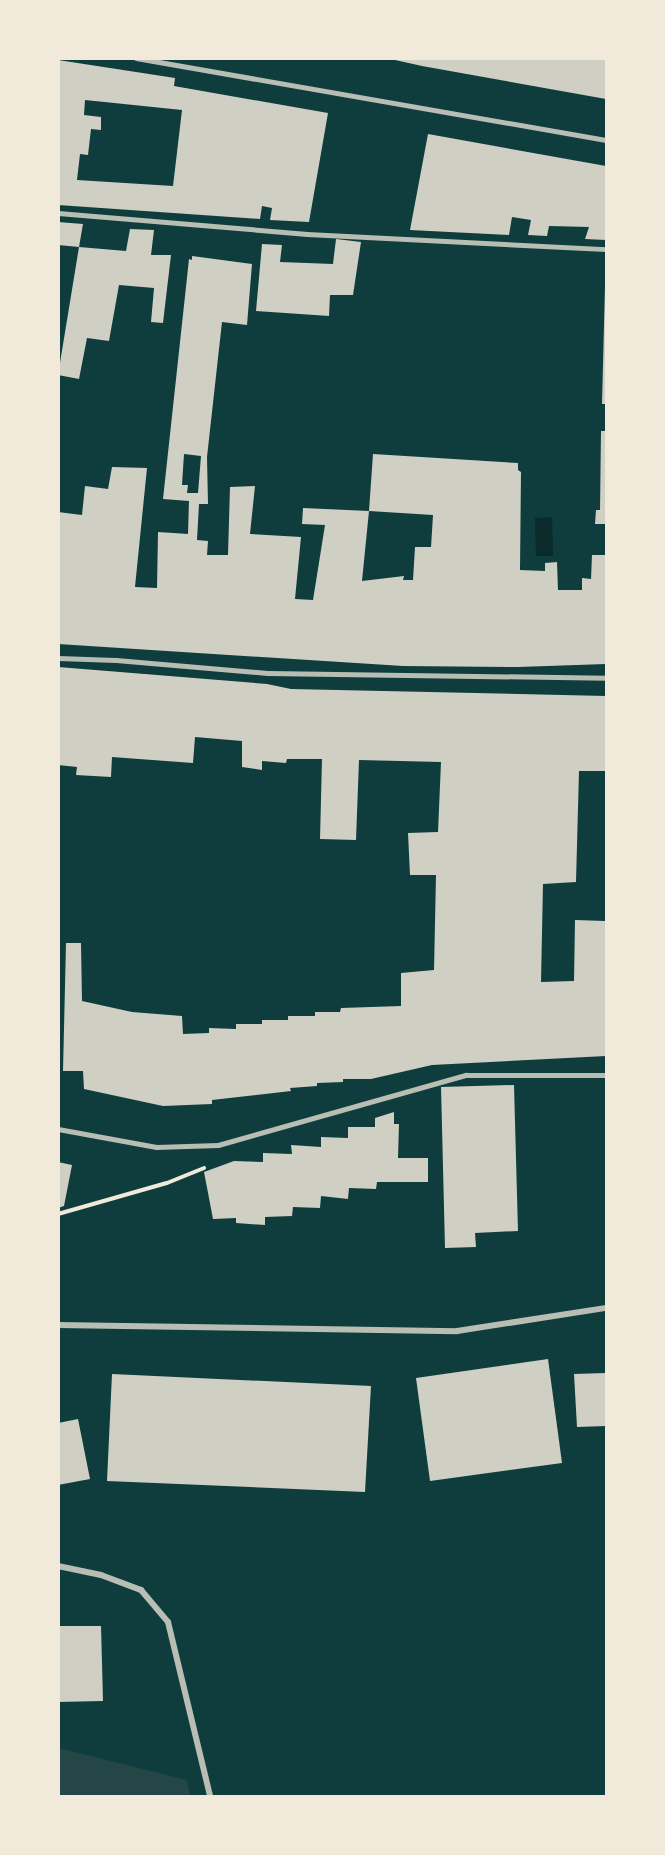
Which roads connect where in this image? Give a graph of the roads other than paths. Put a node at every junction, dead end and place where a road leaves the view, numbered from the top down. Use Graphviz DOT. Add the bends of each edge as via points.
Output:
graph roads {
  1 [pos="136,58"];
  2 [pos="606,140"];
  3 [pos="58,213"];
  4 [pos="606,249"];
  5 [pos="58,658"];
  6 [pos="606,678"];
  7 [pos="606,1075"];
  8 [pos="58,1130"];
  9 [pos="606,1308"];
  10 [pos="58,1325"];
  11 [pos="58,1566"];
  12 [pos="210,1797"];
  1 -- 2 [label="street"];
  3 -- 4 [label="street" via="307,234"];
  5 -- 6 [label="street" via="267,673"];
  7 -- 8 [label="street" via="466,1075 218,1145 156,1147"];
  9 -- 10 [label="street" via="457,1330"];
  11 -- 12 [label="street" via="101,1575 141,1590 168,1622"];
}
